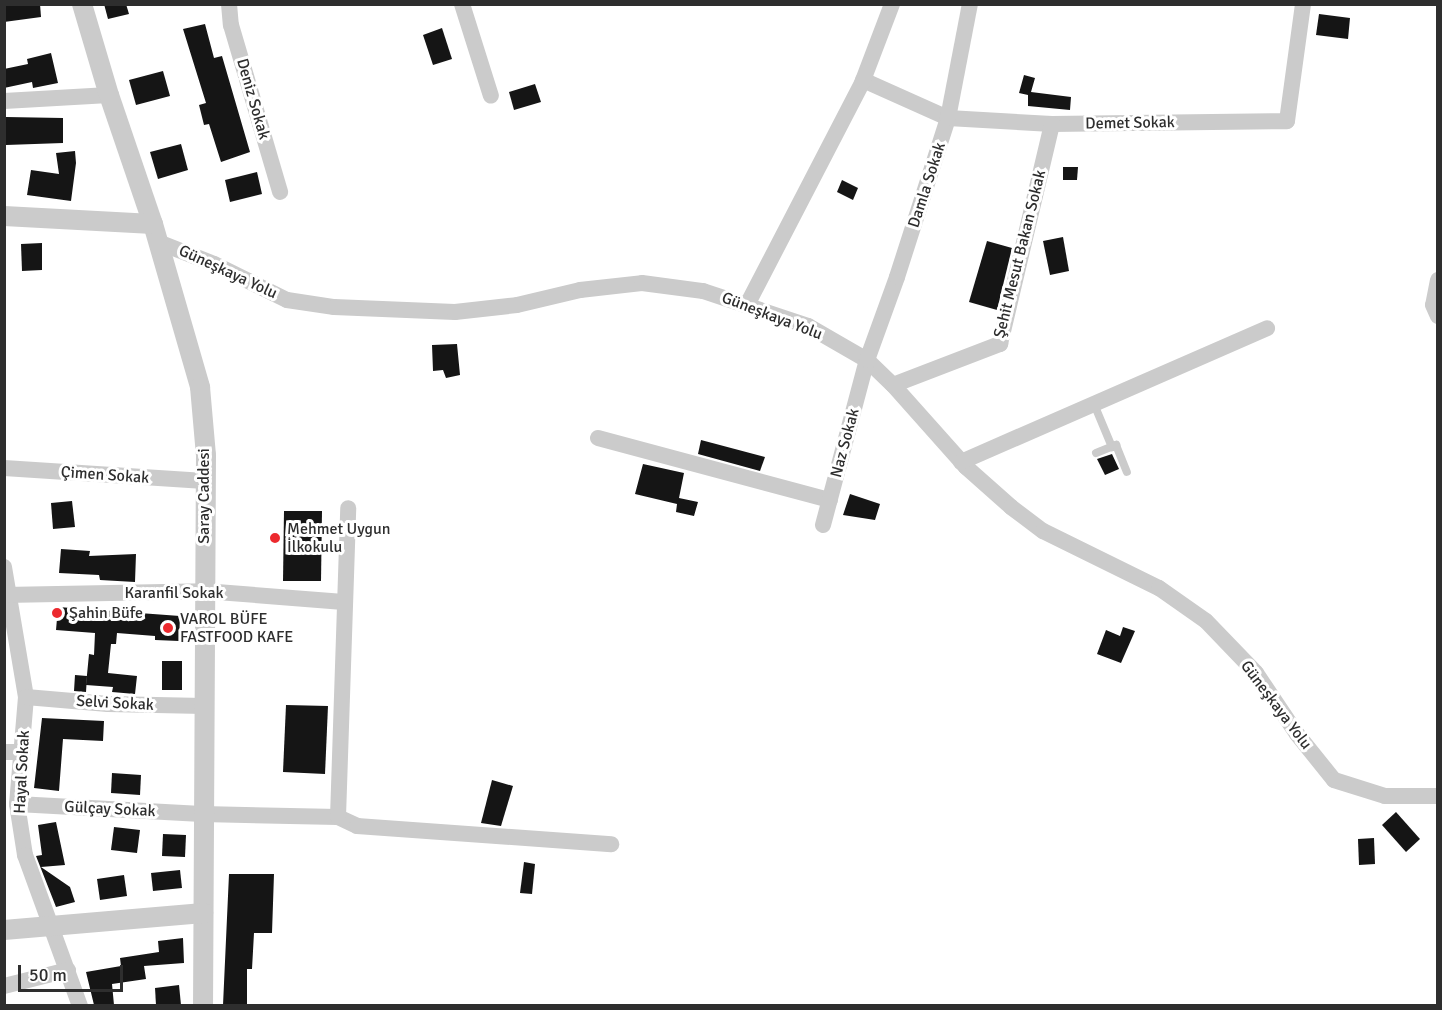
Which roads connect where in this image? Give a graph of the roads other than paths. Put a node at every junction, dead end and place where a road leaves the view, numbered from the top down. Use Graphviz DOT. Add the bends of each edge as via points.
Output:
graph roads {
  1 [pos="82,4"];
  2 [pos="229,4"];
  3 [pos="462,4"];
  4 [pos="892,4"];
  5 [pos="970,4"];
  6 [pos="1303,4"];
  7 [pos="863,80"];
  8 [pos="109,95"];
  9 [pos="491,96"];
  10 [pos="4,101"];
  11 [pos="948,118"];
  12 [pos="1052,124"];
  13 [pos="280,192"];
  14 [pos="4,216"];
  15 [pos="156,233"];
  16 [pos="1437,280"];
  17 [pos="747,305"];
  18 [pos="1437,316"];
  19 [pos="1267,328"];
  20 [pos="867,360"];
  21 [pos="893,385"];
  22 [pos="1094,404"];
  23 [pos="598,438"];
  24 [pos="1112,447"];
  25 [pos="1096,453"];
  26 [pos="961,462"];
  27 [pos="4,468"];
  28 [pos="1127,472"];
  29 [pos="205,481"];
  30 [pos="830,500"];
  31 [pos="348,508"];
  32 [pos="824,525"];
  33 [pos="4,567"];
  34 [pos="204,591"];
  35 [pos="8,595"];
  36 [pos="344,602"];
  37 [pos="26,697"];
  38 [pos="204,706"];
  39 [pos="4,752"];
  40 [pos="23,752"];
  41 [pos="1437,796"];
  42 [pos="17,804"];
  43 [pos="202,814"];
  44 [pos="338,817"];
  45 [pos="611,844"];
  46 [pos="203,914"];
  47 [pos="53,928"];
  48 [pos="4,930"];
  49 [pos="68,970"];
  50 [pos="4,986"];
  51 [pos="81,1005"];
  52 [pos="203,1005"];
  1 -- 8 [label="street, Saray Caddesi"];
  2 -- 13 [label="street, Deniz Sokak" via="231,25"];
  3 -- 9 [label="street"];
  4 -- 7 [label="street"];
  5 -- 11 [label="street, Damla Sokak"];
  6 -- 12 [label="street, Demet Sokak" via="1287,121"];
  7 -- 11 [label="street, Demet Sokak"];
  7 -- 17 [label="street"];
  8 -- 10 [label="street"];
  8 -- 15 [label="street, Saray Caddesi"];
  11 -- 12 [label="street, Demet Sokak"];
  11 -- 20 [label="street, Damla Sokak"];
  12 -- 21 [label="street, Şehit Mesut Bakan Sokak" via="1000,344"];
  14 -- 15 [label="street, Güneşkaya Yolu"];
  15 -- 17 [label="street, Güneşkaya Yolu" via="287,300 334,307 454,312 642,283 703,291"];
  15 -- 29 [label="street, Saray Caddesi" via="200,387"];
  16 -- 18 [label="street" via="1433,305"];
  17 -- 20 [label="street, Güneşkaya Yolu" via="808,326"];
  19 -- 22 [label="street"];
  20 -- 21 [label="street, Güneşkaya Yolu"];
  20 -- 30 [label="street, Naz Sokak"];
  21 -- 26 [label="street, Güneşkaya Yolu"];
  22 -- 24 [label="lane"];
  22 -- 26 [label="street"];
  23 -- 30 [label="street"];
  24 -- 25 [label="lane"];
  24 -- 28 [label="lane" via="1116,446"];
  26 -- 41 [label="street, Güneşkaya Yolu" via="1044,531 1159,588 1206,621 1256,673 1334,780 1385,796"];
  27 -- 29 [label="street, Çimen Sokak"];
  29 -- 34 [label="street, Saray Caddesi"];
  30 -- 32 [label="street, Naz Sokak"];
  31 -- 36 [label="street"];
  33 -- 35 [label="street, Hayal Sokak"];
  34 -- 35 [label="street, Karanfil Sokak"];
  34 -- 36 [label="street, Karanfil Sokak"];
  34 -- 38 [label="street, Saray Caddesi"];
  35 -- 37 [label="street, Hayal Sokak"];
  36 -- 44 [label="street"];
  37 -- 38 [label="street, Selvi Sokak"];
  37 -- 40 [label="street, Hayal Sokak"];
  38 -- 43 [label="street, Saray Caddesi"];
  39 -- 40 [label="street"];
  40 -- 42 [label="street, Hayal Sokak"];
  42 -- 43 [label="street, Gülçay Sokak"];
  42 -- 47 [label="street, Hayal Sokak" via="25,855"];
  43 -- 44 [label="street, Gülçay Sokak"];
  43 -- 46 [label="street, Saray Caddesi"];
  44 -- 45 [label="street, Gülçay Sokak" via="357,826"];
  46 -- 47 [label="street"];
  46 -- 52 [label="street, Saray Caddesi"];
  47 -- 48 [label="street"];
  47 -- 49 [label="street, Hayal Sokak"];
  49 -- 50 [label="street"];
  49 -- 51 [label="street, Hayal Sokak"];
}
